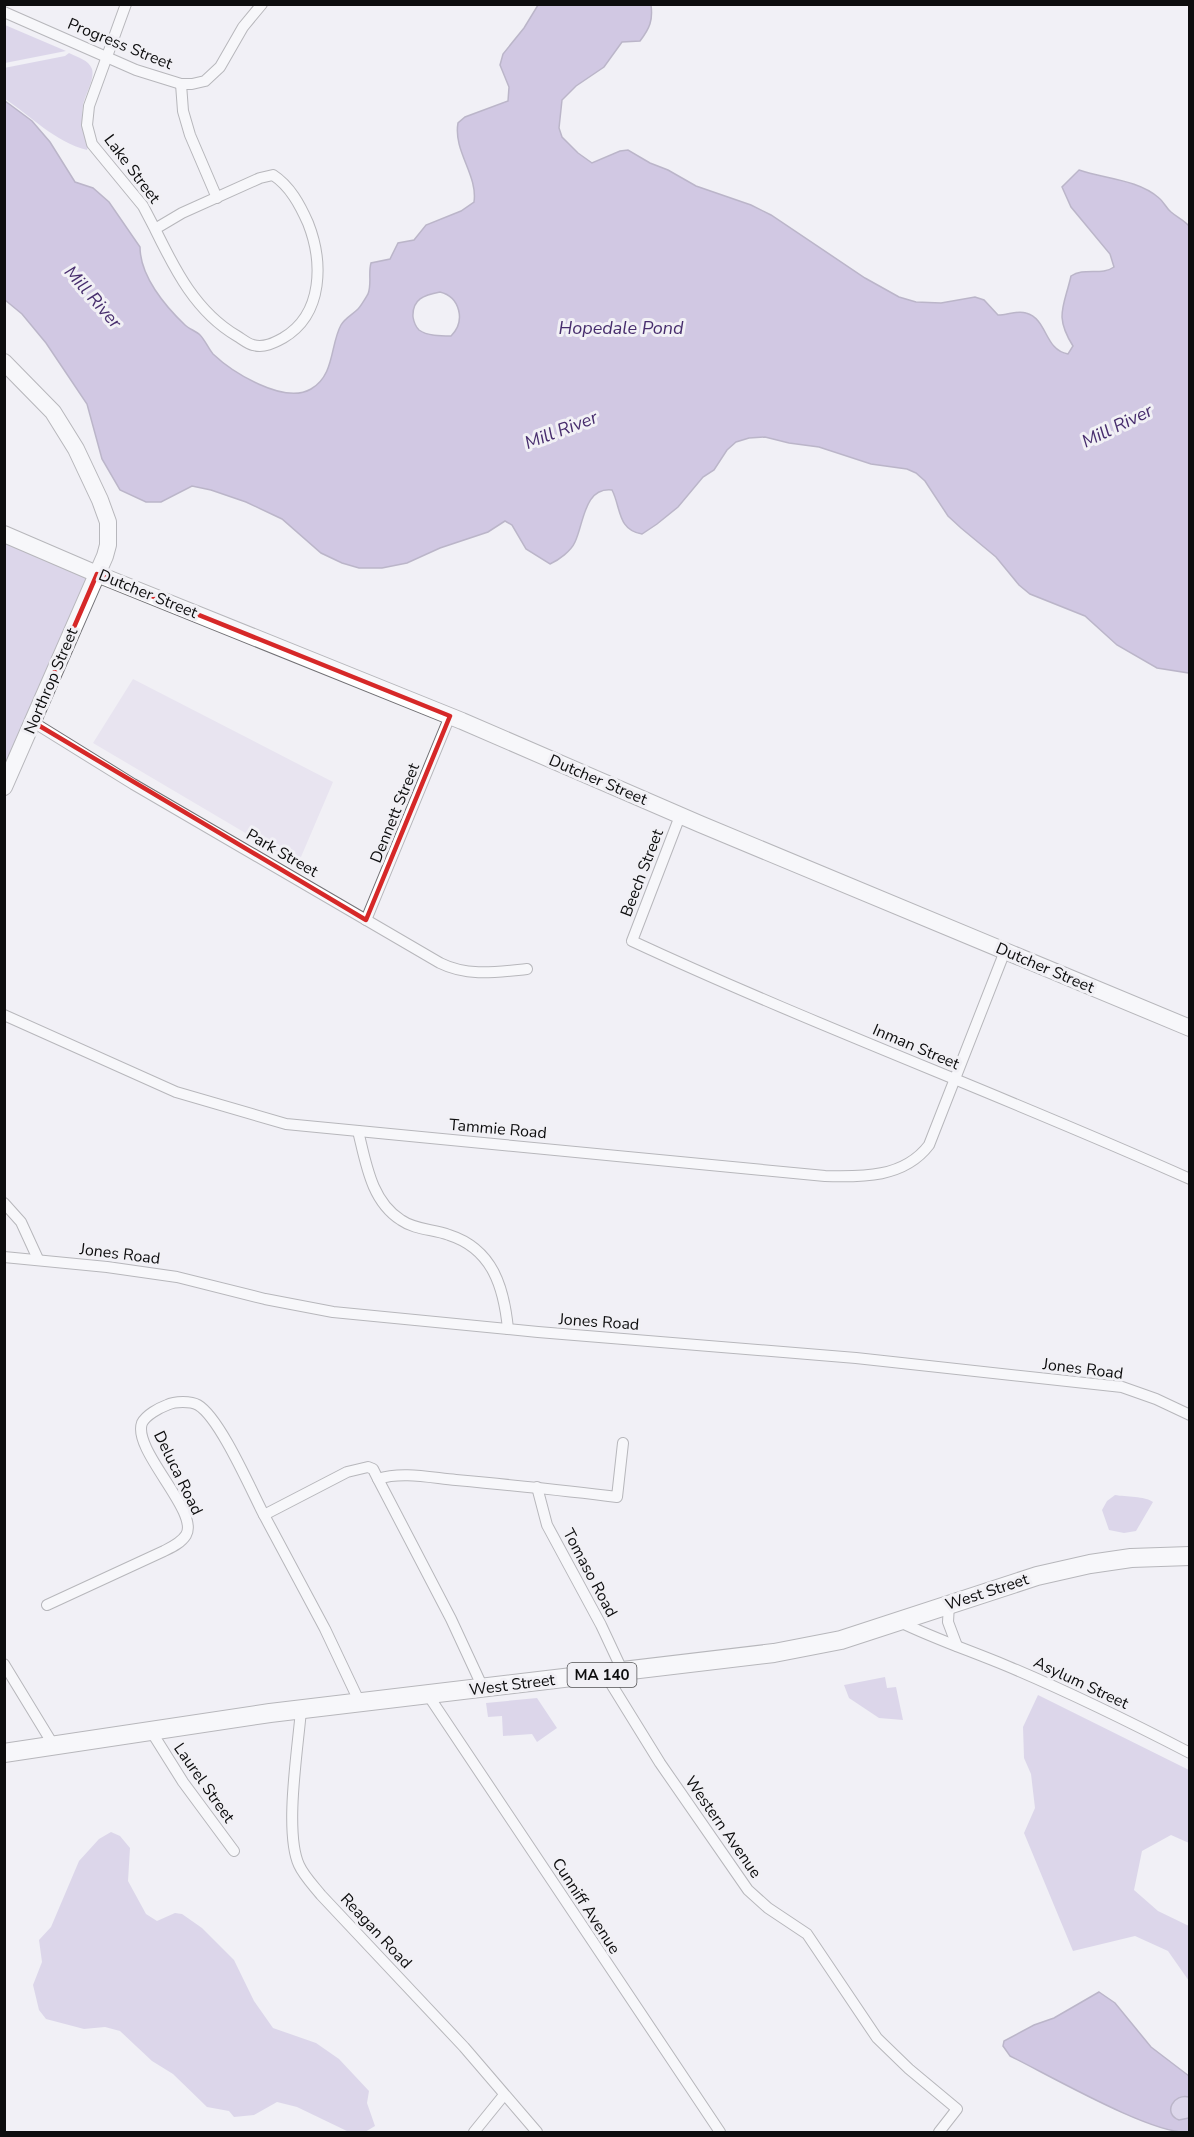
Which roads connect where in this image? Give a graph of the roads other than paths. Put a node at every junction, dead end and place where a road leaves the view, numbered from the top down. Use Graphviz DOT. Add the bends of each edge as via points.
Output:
graph roads {
  1 [pos="126,4"];
  2 [pos="262,4"];
  3 [pos="4,12"];
  4 [pos="105,57"];
  5 [pos="181,84"];
  6 [pos="217,198"];
  7 [pos="155,229"];
  8 [pos="4,362"];
  9 [pos="4,534"];
  10 [pos="97,574"];
  11 [pos="450,716"];
  12 [pos="33,722"];
  13 [pos="4,788"];
  14 [pos="680,816"];
  15 [pos="366,920"];
  16 [pos="632,941"];
  17 [pos="1005,951"];
  18 [pos="527,969"];
  19 [pos="4,1015"];
  20 [pos="1190,1028"];
  21 [pos="954,1079"];
  22 [pos="358,1131"];
  23 [pos="1190,1179"];
  24 [pos="4,1203"];
  25 [pos="4,1257"];
  26 [pos="38,1259"];
  27 [pos="508,1329"];
  28 [pos="1190,1415"];
  29 [pos="623,1443"];
  30 [pos="378,1479"];
  31 [pos="537,1487"];
  32 [pos="264,1515"];
  33 [pos="1190,1556"];
  34 [pos="949,1604"];
  35 [pos="47,1605"];
  36 [pos="900,1622"];
  37 [pos="957,1646"];
  38 [pos="4,1664"];
  39 [pos="623,1672"];
  40 [pos="604,1674"];
  41 [pos="483,1688"];
  42 [pos="428,1695"];
  43 [pos="360,1703"];
  44 [pos="301,1710"];
  45 [pos="151,1731"];
  46 [pos="54,1746"];
  47 [pos="4,1753"];
  48 [pos="1190,1753"];
  49 [pos="234,1851"];
  50 [pos="504,2095"];
  51 [pos="474,2133"];
  52 [pos="537,2133"];
  53 [pos="720,2133"];
  54 [pos="939,2133"];
  1 -- 4 [label="street, Lake Street"];
  2 -- 5 [label="street, Progress Street" via="250,16 213,76"];
  3 -- 4 [label="street, Progress Street"];
  4 -- 5 [label="street, Progress Street"];
  4 -- 7 [label="street, Lake Street" via="89,106 87,125 92,144 143,206"];
  5 -- 6 [label="street" via="190,135"];
  6 -- 7 [label="street, Lake Street"];
  6 -- 7 [label="street, Lake Street" via="260,177 273,175 286,186 304,215 314,241 317,288 307,315 276,342 252,345 211,317 179,277"];
  8 -- 10 [label="street, Northrop Street" via="64,427 100,500 109,532"];
  9 -- 10 [label="street, Dutcher Street"];
  10 -- 11 [label="street, Dutcher Street"];
  10 -- 12 [label="street, Northrop Street"];
  11 -- 14 [label="street, Dutcher Street"];
  11 -- 15 [label="street, Dennett Street"];
  12 -- 13 [label="street, Northrop Street"];
  12 -- 15 [label="street, Park Street"];
  14 -- 16 [label="street, Beech Street"];
  14 -- 17 [label="street, Dutcher Street"];
  15 -- 18 [label="street, Park Street" via="454,970 479,973"];
  16 -- 21 [label="street, Inman Street"];
  17 -- 20 [label="street, Dutcher Street"];
  17 -- 21 [label="street, Tammie Road"];
  19 -- 22 [label="street, Tammie Road" via="186,1095 286,1124"];
  21 -- 22 [label="street, Tammie Road" via="926,1150 899,1169 866,1177"];
  21 -- 23 [label="street, Inman Street"];
  22 -- 27 [label="street" via="374,1187 390,1210 412,1226 458,1238 489,1263 501,1288"];
  24 -- 26 [label="street" via="21,1222"];
  25 -- 26 [label="street, Jones Road"];
  26 -- 27 [label="street, Jones Road" via="177,1277 333,1312"];
  27 -- 28 [label="street, Jones Road" via="856,1358 1122,1387"];
  29 -- 31 [label="street" via="617,1497"];
  30 -- 31 [label="street" via="390,1475"];
  30 -- 32 [label="street" via="368,1467 347,1472"];
  30 -- 41 [label="street"];
  31 -- 39 [label="street, Tomaso Road" via="547,1525"];
  32 -- 35 [label="street, Deluca Road" via="207,1414 193,1403 172,1402 143,1421 141,1430 146,1447 187,1522 186,1535 164,1551"];
  32 -- 43 [label="street, Deluca Road"];
  33 -- 34 [label="main road, West Street / MA 140" via="1089,1564"];
  34 -- 36 [label="main road, West Street / MA 140"];
  34 -- 37 [label="street" via="948,1622"];
  36 -- 37 [label="street, Asylum Street"];
  36 -- 39 [label="main road, West Street / MA 140" via="841,1640 774,1653"];
  37 -- 48 [label="street, Asylum Street" via="1068,1692"];
  38 -- 46 [label="street"];
  39 -- 40 [label="main road, West Street / MA 140"];
  40 -- 41 [label="main road, West Street / MA 140"];
  40 -- 54 [label="street, Western Avenue" via="748,1890 807,1934 877,2038 957,2109"];
  41 -- 42 [label="main road, West Street / MA 140"];
  42 -- 43 [label="main road, West Street / MA 140"];
  42 -- 53 [label="street, Cunniff Avenue"];
  43 -- 44 [label="main road, West Street / MA 140"];
  44 -- 45 [label="main road, West Street / MA 140"];
  44 -- 50 [label="street, Reagan Road" via="292,1812 298,1864"];
  45 -- 46 [label="main road, West Street / MA 140"];
  45 -- 49 [label="street, Laurel Street"];
  46 -- 47 [label="main road, West Street / MA 140"];
  50 -- 51 [label="street"];
  50 -- 52 [label="street, Reagan Road"];
}
